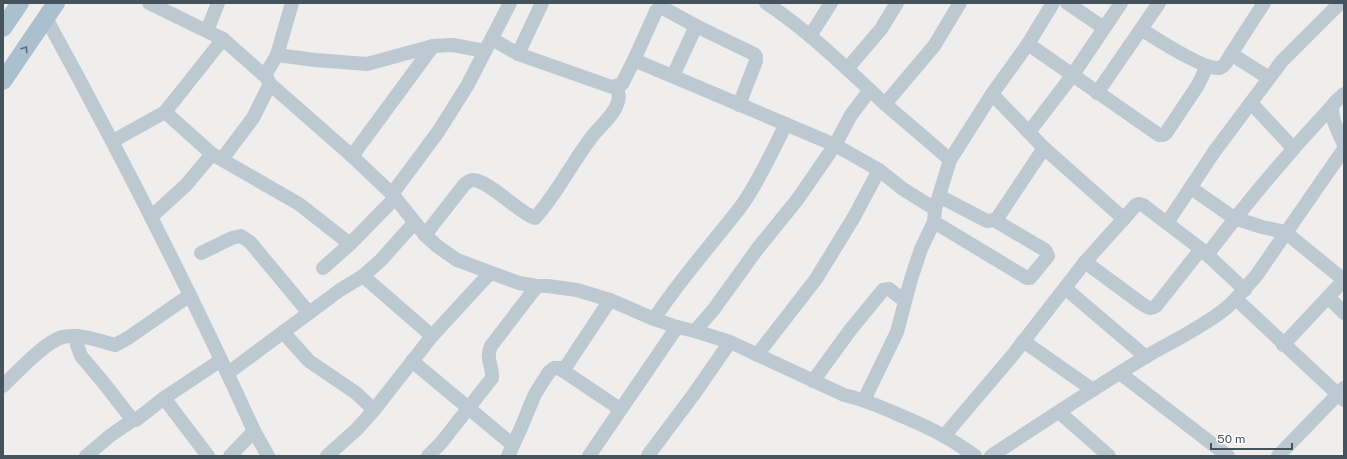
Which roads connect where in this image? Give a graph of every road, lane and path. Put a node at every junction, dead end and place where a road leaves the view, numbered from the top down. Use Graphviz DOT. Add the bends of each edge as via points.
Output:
graph roads {
  1 [pos="20,3"];
  2 [pos="149,3"];
  3 [pos="218,3"];
  4 [pos="510,3"];
  5 [pos="542,3"];
  6 [pos="766,3"];
  7 [pos="831,3"];
  8 [pos="897,3"];
  9 [pos="960,3"];
  10 [pos="1067,3"];
  11 [pos="1121,3"];
  12 [pos="1159,3"];
  13 [pos="1264,3"];
  14 [pos="1340,3"];
  15 [pos="1050,4"];
  16 [pos="287,5"];
  17 [pos="51,10"];
  18 [pos="696,26"];
  19 [pos="3,28"];
  20 [pos="1104,28"];
  21 [pos="1141,30"];
  22 [pos="207,31"];
  23 [pos="810,36"];
  24 [pos="223,39"];
  25 [pos="1028,44"];
  26 [pos="489,45"];
  27 [pos="433,46"];
  28 [pos="518,54"];
  29 [pos="1231,54"];
  30 [pos="277,55"];
  31 [pos="634,60"];
  32 [pos="1207,66"];
  33 [pos="847,69"];
  34 [pos="673,76"];
  35 [pos="1072,76"];
  36 [pos="1269,78"];
  37 [pos="267,80"];
  38 [pos="3,81"];
  39 [pos="617,86"];
  40 [pos="870,90"];
  41 [pos="1097,93"];
  42 [pos="992,94"];
  43 [pos="1344,94"];
  44 [pos="1251,103"];
  45 [pos="885,104"];
  46 [pos="1334,104"];
  47 [pos="739,105"];
  48 [pos="165,112"];
  49 [pos="786,124"];
  50 [pos="1029,132"];
  51 [pos="112,140"];
  52 [pos="835,145"];
  53 [pos="1344,145"];
  54 [pos="1044,148"];
  55 [pos="1293,148"];
  56 [pos="1344,149"];
  57 [pos="352,156"];
  58 [pos="217,157"];
  59 [pos="950,160"];
  60 [pos="879,170"];
  61 [pos="1190,188"];
  62 [pos="394,196"];
  63 [pos="936,209"];
  64 [pos="151,217"];
  65 [pos="1234,218"];
  66 [pos="1124,219"];
  67 [pos="994,220"];
  68 [pos="414,223"];
  69 [pos="1167,223"];
  70 [pos="1285,232"];
  71 [pos="425,235"];
  72 [pos="350,244"];
  73 [pos="1204,252"];
  74 [pos="201,253"];
  75 [pos="1085,262"];
  76 [pos="323,268"];
  77 [pos="490,273"];
  78 [pos="363,276"];
  79 [pos="1344,280"];
  80 [pos="537,286"];
  81 [pos="1065,288"];
  82 [pos="1240,294"];
  83 [pos="190,295"];
  84 [pos="1328,297"];
  85 [pos="610,300"];
  86 [pos="905,301"];
  87 [pos="309,313"];
  88 [pos="1344,313"];
  89 [pos="654,319"];
  90 [pos="677,327"];
  91 [pos="695,331"];
  92 [pos="283,332"];
  93 [pos="78,336"];
  94 [pos="432,336"];
  95 [pos="1024,341"];
  96 [pos="730,342"];
  97 [pos="1283,344"];
  98 [pos="757,355"];
  99 [pos="1146,357"];
  100 [pos="221,360"];
  101 [pos="412,362"];
  102 [pos="563,371"];
  103 [pos="228,373"];
  104 [pos="1121,374"];
  105 [pos="813,381"];
  106 [pos="3,386"];
  107 [pos="1093,390"];
  108 [pos="1342,394"];
  109 [pos="164,398"];
  110 [pos="864,400"];
  111 [pos="468,409"];
  112 [pos="620,409"];
  113 [pos="374,410"];
  114 [pos="1059,412"];
  115 [pos="133,420"];
  116 [pos="254,431"];
  117 [pos="944,436"];
  118 [pos="510,451"];
  119 [pos="86,456"];
  120 [pos="208,456"];
  121 [pos="230,456"];
  122 [pos="268,456"];
  123 [pos="327,456"];
  124 [pos="428,456"];
  125 [pos="589,456"];
  126 [pos="648,456"];
  127 [pos="975,456"];
  128 [pos="991,456"];
  129 [pos="1109,456"];
  130 [pos="1228,456"];
  131 [pos="1278,456"];
  1 -- 19 [label="main road"];
  2 -- 22 [label="street"];
  3 -- 22 [label="street"];
  4 -- 26 [label="street"];
  5 -- 28 [label="street"];
  6 -- 23 [label="street"];
  7 -- 23 [label="street"];
  8 -- 33 [label="street" via="881,29"];
  9 -- 45 [label="street" via="934,46"];
  10 -- 20 [label="street"];
  11 -- 20 [label="street"];
  12 -- 21 [label="street"];
  13 -- 29 [label="street"];
  14 -- 36 [label="street" via="1282,60"];
  15 -- 25 [label="street"];
  16 -- 30 [label="street"];
  38 -- 17 [label="main road, one-way"];
  17 -- 51 [label="street"];
  18 -- 31 [label="street" via="659,8"];
  18 -- 34 [label="street"];
  18 -- 47 [label="street" via="756,57"];
  20 -- 35 [label="street"];
  21 -- 32 [label="street"];
  21 -- 41 [label="street"];
  22 -- 24 [label="street"];
  23 -- 33 [label="street"];
  24 -- 37 [label="street"];
  24 -- 48 [label="street"];
  25 -- 35 [label="street"];
  25 -- 42 [label="street"];
  26 -- 27 [label="street"];
  26 -- 28 [label="street"];
  26 -- 62 [label="street" via="467,86"];
  27 -- 30 [label="street" via="367,64"];
  27 -- 57 [label="street"];
  28 -- 39 [label="street" via="612,87"];
  29 -- 32 [label="street" via="1224,66"];
  29 -- 36 [label="street"];
  30 -- 37 [label="street"];
  31 -- 34 [label="street"];
  31 -- 39 [label="street" via="622,84"];
  32 -- 41 [label="street" via="1198,85 1163,135 1159,135"];
  33 -- 40 [label="street"];
  34 -- 47 [label="street"];
  35 -- 41 [label="street"];
  35 -- 50 [label="street"];
  36 -- 44 [label="street"];
  37 -- 57 [label="street"];
  37 -- 58 [label="street" via="253,118"];
  39 -- 71 [label="street" via="620,96 611,115 591,138 535,218 484,183 470,180 464,184"];
  40 -- 45 [label="street"];
  40 -- 52 [label="street" via="851,115"];
  42 -- 50 [label="street"];
  42 -- 59 [label="street"];
  43 -- 46 [label="street"];
  44 -- 55 [label="street"];
  44 -- 61 [label="street"];
  45 -- 59 [label="street"];
  46 -- 53 [label="street" via="1333,116"];
  46 -- 55 [label="street"];
  47 -- 49 [label="street"];
  48 -- 51 [label="street"];
  48 -- 58 [label="street"];
  49 -- 52 [label="street"];
  49 -- 89 [label="street" via="742,204"];
  50 -- 54 [label="street"];
  51 -- 64 [label="street"];
  52 -- 60 [label="street"];
  52 -- 91 [label="street" via="797,200"];
  54 -- 66 [label="street"];
  54 -- 67 [label="street"];
  55 -- 65 [label="street"];
  56 -- 70 [label="street"];
  57 -- 62 [label="street"];
  58 -- 64 [label="street"];
  58 -- 72 [label="street" via="299,204"];
  59 -- 63 [label="street"];
  60 -- 63 [label="street" via="903,189"];
  60 -- 98 [label="street" via="816,279"];
  61 -- 65 [label="street"];
  61 -- 69 [label="street"];
  62 -- 68 [label="street"];
  62 -- 72 [label="street"];
  63 -- 67 [label="street" via="988,221"];
  63 -- 67 [label="street" via="1026,278 1030,278 1048,253"];
  63 -- 86 [label="street"];
  64 -- 83 [label="street"];
  65 -- 70 [label="street"];
  65 -- 73 [label="street"];
  66 -- 69 [label="street" via="1139,204"];
  66 -- 75 [label="street"];
  68 -- 71 [label="street"];
  68 -- 78 [label="street"];
  69 -- 73 [label="street"];
  70 -- 79 [label="street"];
  70 -- 82 [label="street" via="1256,276"];
  71 -- 77 [label="street" via="457,260"];
  72 -- 76 [label="street"];
  73 -- 75 [label="street" via="1153,308 1142,304"];
  73 -- 82 [label="street"];
  74 -- 87 [label="street" via="241,236 250,242"];
  75 -- 81 [label="street"];
  77 -- 80 [label="street"];
  77 -- 94 [label="street"];
  78 -- 87 [label="street"];
  78 -- 94 [label="street"];
  79 -- 84 [label="street"];
  80 -- 85 [label="street" via="577,290"];
  80 -- 111 [label="street" via="491,346 488,358 492,378"];
  81 -- 95 [label="street"];
  81 -- 99 [label="street"];
  82 -- 97 [label="street"];
  82 -- 99 [label="street" via="1225,309"];
  83 -- 93 [label="street" via="115,345"];
  83 -- 100 [label="street"];
  84 -- 88 [label="street"];
  84 -- 97 [label="street"];
  85 -- 89 [label="street"];
  85 -- 102 [label="street"];
  86 -- 105 [label="street" via="889,289 883,290"];
  86 -- 110 [label="street" via="897,332"];
  87 -- 92 [label="street"];
  89 -- 90 [label="street"];
  90 -- 91 [label="street"];
  90 -- 112 [label="street"];
  91 -- 96 [label="street"];
  92 -- 103 [label="street"];
  92 -- 113 [label="street" via="309,361 356,393"];
  93 -- 106 [label="street" via="62,337 48,345"];
  93 -- 115 [label="street" via="77,345 81,356"];
  94 -- 101 [label="street"];
  95 -- 107 [label="street"];
  95 -- 117 [label="street"];
  96 -- 98 [label="street"];
  96 -- 126 [label="street"];
  97 -- 108 [label="street"];
  98 -- 105 [label="street"];
  99 -- 104 [label="street"];
  100 -- 103 [label="street"];
  100 -- 109 [label="street"];
  101 -- 111 [label="street"];
  101 -- 113 [label="street"];
  102 -- 112 [label="street"];
  102 -- 118 [label="street" via="554,368 549,372"];
  103 -- 116 [label="street"];
  104 -- 107 [label="street"];
  104 -- 130 [label="street"];
  105 -- 110 [label="street" via="844,395"];
  107 -- 114 [label="street"];
  108 -- 131 [label="street"];
  109 -- 115 [label="street"];
  109 -- 120 [label="street"];
  110 -- 117 [label="street" via="932,428"];
  111 -- 118 [label="street"];
  111 -- 124 [label="street"];
  112 -- 125 [label="street"];
  113 -- 123 [label="street"];
  114 -- 128 [label="street"];
  114 -- 129 [label="street"];
  115 -- 119 [label="street"];
  116 -- 121 [label="street"];
  116 -- 122 [label="street"];
  117 -- 127 [label="street"];
}
